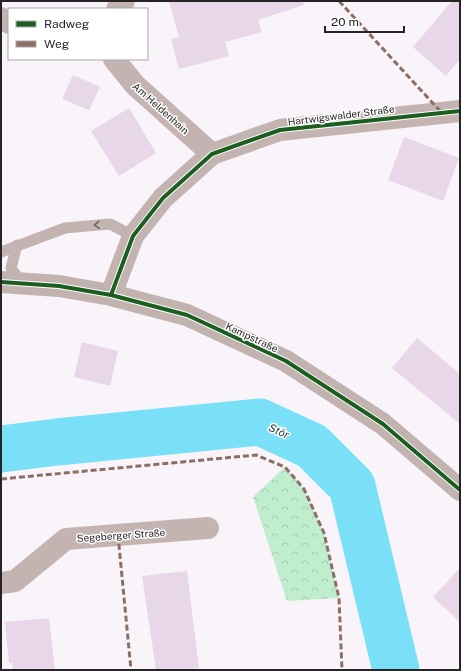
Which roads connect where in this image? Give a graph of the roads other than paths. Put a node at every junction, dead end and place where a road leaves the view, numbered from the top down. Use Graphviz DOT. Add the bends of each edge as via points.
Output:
graph roads {
  1 [pos="115,60"];
  2 [pos="460,111"];
  3 [pos="212,154"];
  4 [pos="133,236"];
  5 [pos="17,245"];
  6 [pos="1,252"];
  7 [pos="1,282"];
  8 [pos="23,284"];
  9 [pos="111,294"];
  10 [pos="460,490"];
  11 [pos="208,528"];
  12 [pos="1,583"];
  1 -- 3 [label="street, Am Heldenhain" via="135,85"];
  2 -- 3 [label="street, Hartwigswalder Straße" via="280,130"];
  3 -- 4 [label="street, Hartwigswalder Straße" via="163,198"];
  4 -- 5 [label="lane, one-way" via="110,224 65,228"];
  4 -- 9 [label="street, Hartwigswalder Straße"];
  5 -- 6 [label="lane"];
  5 -- 8 [label="lane" via="11,268"];
  7 -- 8 [label="street, Kampstraße"];
  8 -- 9 [label="street, Kampstraße" via="59,286"];
  9 -- 10 [label="street, Kampstraße" via="187,315 286,361 383,424"];
  11 -- 12 [label="street, Segeberger Straße" via="66,539 15,581"];
}
